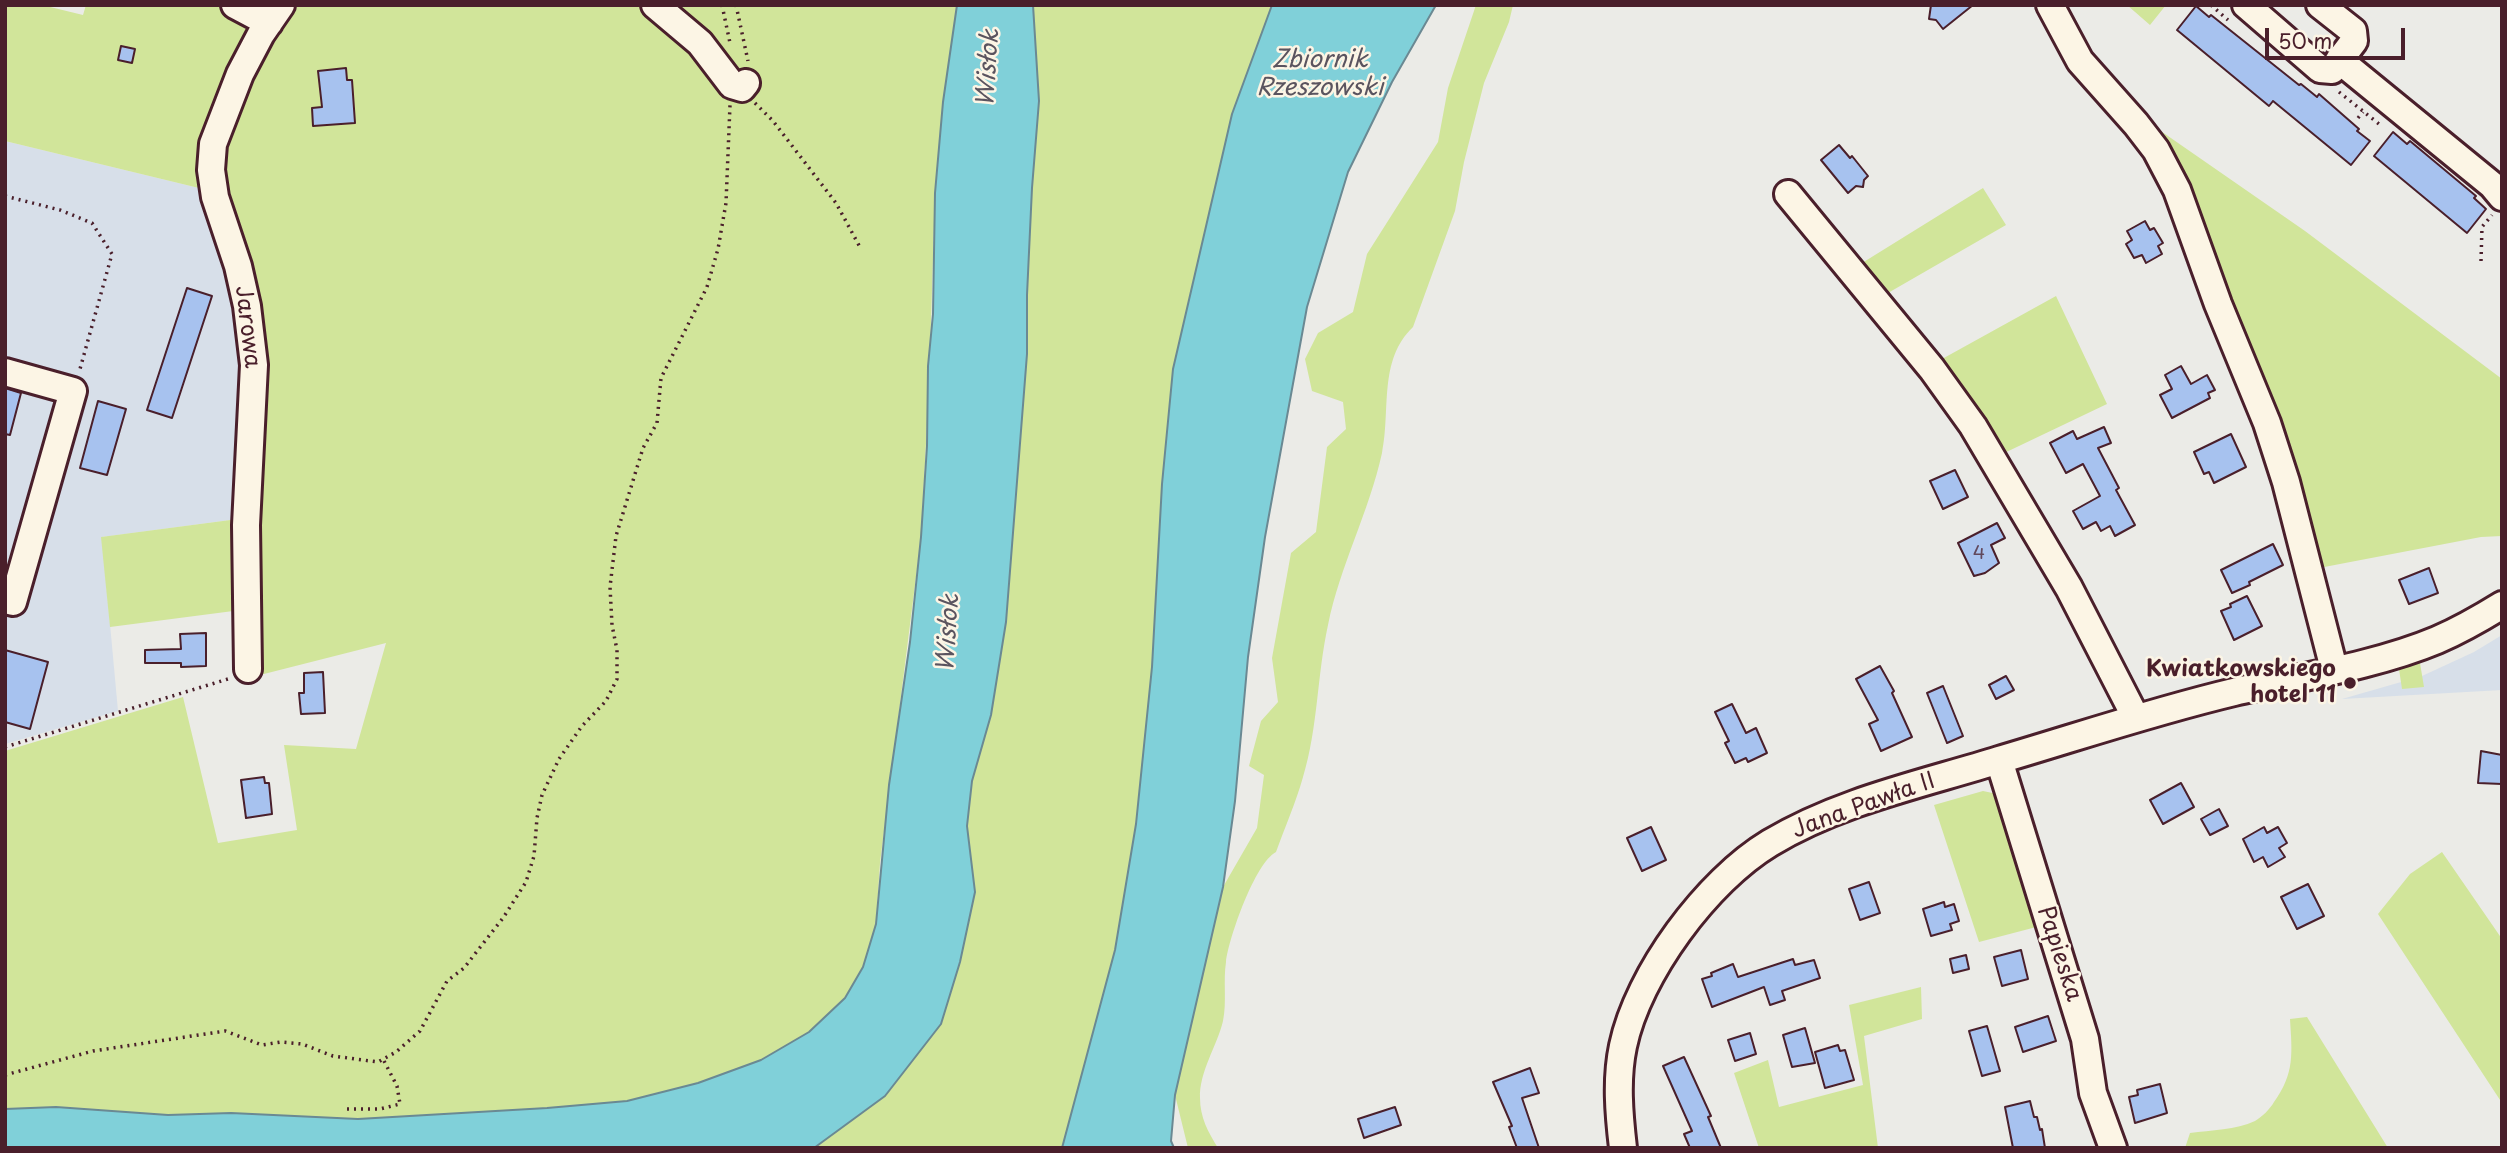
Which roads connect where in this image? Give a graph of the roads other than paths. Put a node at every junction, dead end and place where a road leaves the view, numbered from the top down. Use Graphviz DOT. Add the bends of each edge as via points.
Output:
graph roads {
  1 [pos="234,5"];
  2 [pos="655,5"];
  3 [pos="2050,5"];
  4 [pos="2320,5"];
  5 [pos="2237,13"];
  6 [pos="275,14"];
  7 [pos="2339,60"];
  8 [pos="740,85"];
  9 [pos="1788,194"];
  10 [pos="2499,203"];
  11 [pos="5,372"];
  12 [pos="5,600"];
  13 [pos="2502,605"];
  14 [pos="248,669"];
  15 [pos="2334,669"];
  16 [pos="2139,717"];
  17 [pos="1999,761"];
  18 [pos="1623,1148"];
  19 [pos="2113,1148"];
  1 -- 6 [label="street"];
  2 -- 8 [label="street"];
  3 -- 15 [label="street" via="2080,61 2136,124 2176,190 2267,423"];
  4 -- 7 [label="street" via="2353,31 2354,41"];
  5 -- 7 [label="street" via="2320,69 2332,70"];
  6 -- 14 [label="street, Jarowa" via="240,74 220,122 211,170 247,306 254,365 246,525"];
  7 -- 10 [label="street" via="2492,185"];
  9 -- 16 [label="street" via="1973,426"];
  11 -- 12 [label="street" via="73,391 13,602"];
  13 -- 15 [label="street, Jana Pawła II" via="2437,640"];
  15 -- 16 [label="street, Jana Pawła II"];
  16 -- 17 [label="street, Jana Pawła II"];
  17 -- 18 [label="street, Jana Pawła II" via="1876,796 1821,817 1769,843 1727,876 1690,916 1636,1004 1623,1045 1618,1087"];
  17 -- 19 [label="street, Papieska" via="2085,1039 2093,1093"];
}
